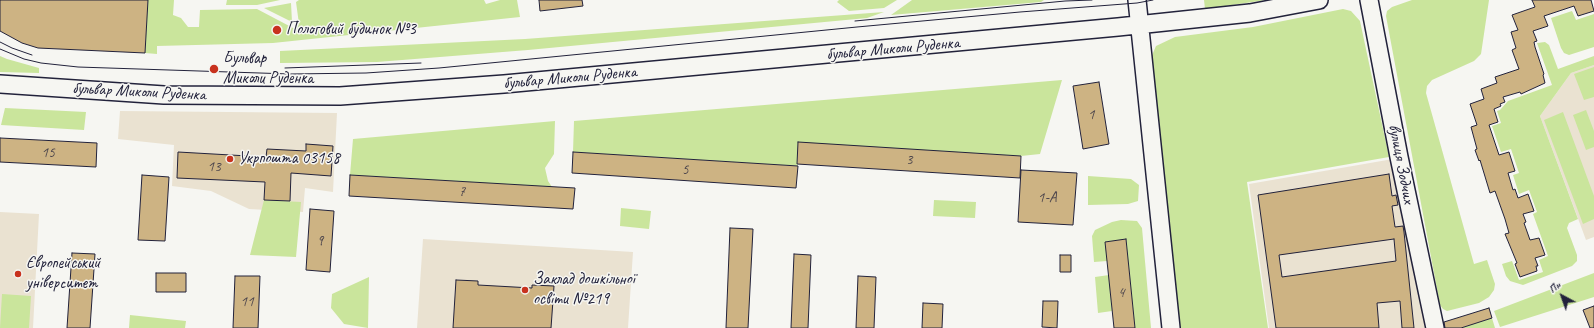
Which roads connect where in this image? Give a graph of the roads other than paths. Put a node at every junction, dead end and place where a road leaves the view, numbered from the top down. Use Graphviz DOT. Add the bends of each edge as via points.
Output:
graph roads {
  1 [pos="1137,0"];
  2 [pos="1319,0"];
  3 [pos="1369,0"];
  4 [pos="1139,24"];
  5 [pos="0,84"];
  6 [pos="1171,328"];
  7 [pos="1435,328"];
  1 -- 4 [label="street"];
  2 -- 4 [label="street, бульвар Миколи Руденка" via="1250,13"];
  3 -- 7 [label="street, вулиця Зодчих"];
  4 -- 5 [label="street, бульвар Миколи Руденка" via="504,84 340,96 164,94"];
  4 -- 6 [label="street"];
}
